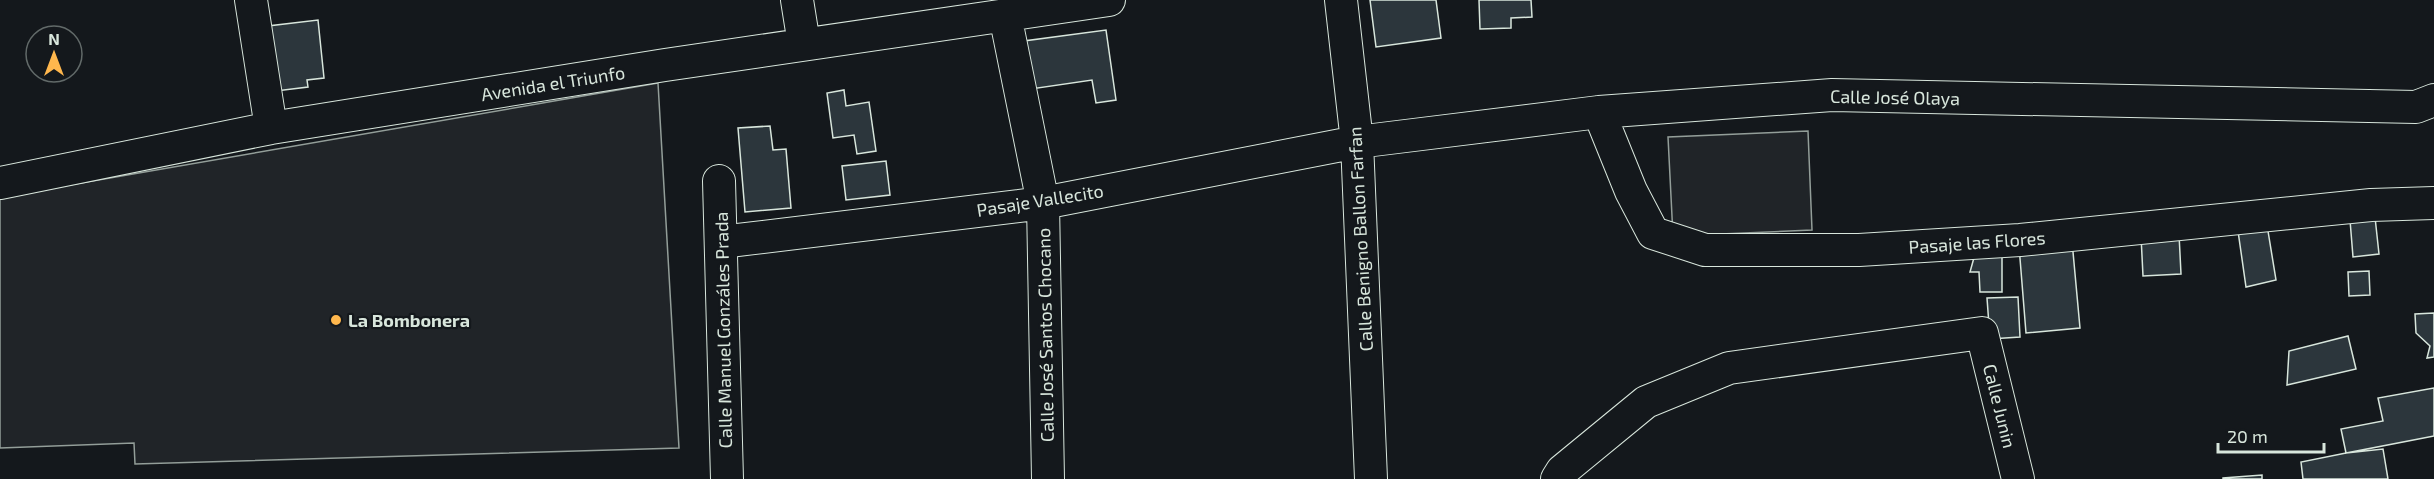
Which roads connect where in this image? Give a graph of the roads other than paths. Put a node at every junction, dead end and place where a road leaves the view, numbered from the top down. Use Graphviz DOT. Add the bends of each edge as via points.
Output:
graph roads {
  1 [pos="251,0"];
  2 [pos="797,0"];
  3 [pos="1109,0"];
  4 [pos="1341,0"];
  5 [pos="1005,15"];
  6 [pos="804,44"];
  7 [pos="2434,100"];
  8 [pos="1599,112"];
  9 [pos="271,128"];
  10 [pos="1357,142"];
  11 [pos="719,181"];
  12 [pos="0,183"];
  13 [pos="1043,202"];
  14 [pos="2434,203"];
  15 [pos="721,242"];
  16 [pos="727,479"];
  17 [pos="1048,479"];
  18 [pos="1371,479"];
  19 [pos="1557,479"];
  20 [pos="2018,479"];
  1 -- 9 [label="street"];
  2 -- 6 [label="street"];
  3 -- 5 [label="street, Avenida el Triunfo"];
  4 -- 10 [label="street, Calle Benigno Ballon Farfan"];
  5 -- 6 [label="street, Avenida el Triunfo"];
  5 -- 13 [label="street, Calle José Santos Chocano"];
  6 -- 9 [label="street, Avenida el Triunfo"];
  7 -- 8 [label="street, Calle José Olaya" via="2416,107 1833,95"];
  8 -- 10 [label="street, Calle José Olaya"];
  8 -- 14 [label="street, Pasaje las Flores" via="1630,191 1653,233 1705,250 1859,250 2020,240 2372,205"];
  9 -- 12 [label="street, Avenida el Triunfo"];
  10 -- 13 [label="street, Pasaje Vallecito"];
  10 -- 18 [label="street, Calle Benigno Ballon Farfan"];
  11 -- 15 [label="street, Calle Manuel Gonzáles Prada"];
  13 -- 15 [label="street, Pasaje Vallecito"];
  13 -- 17 [label="street, Calle José Santos Chocano"];
  15 -- 16 [label="street, Calle Manuel Gonzáles Prada"];
  19 -- 20 [label="street, Calle Junin" via="1646,402 1729,368 1982,333"];
}
